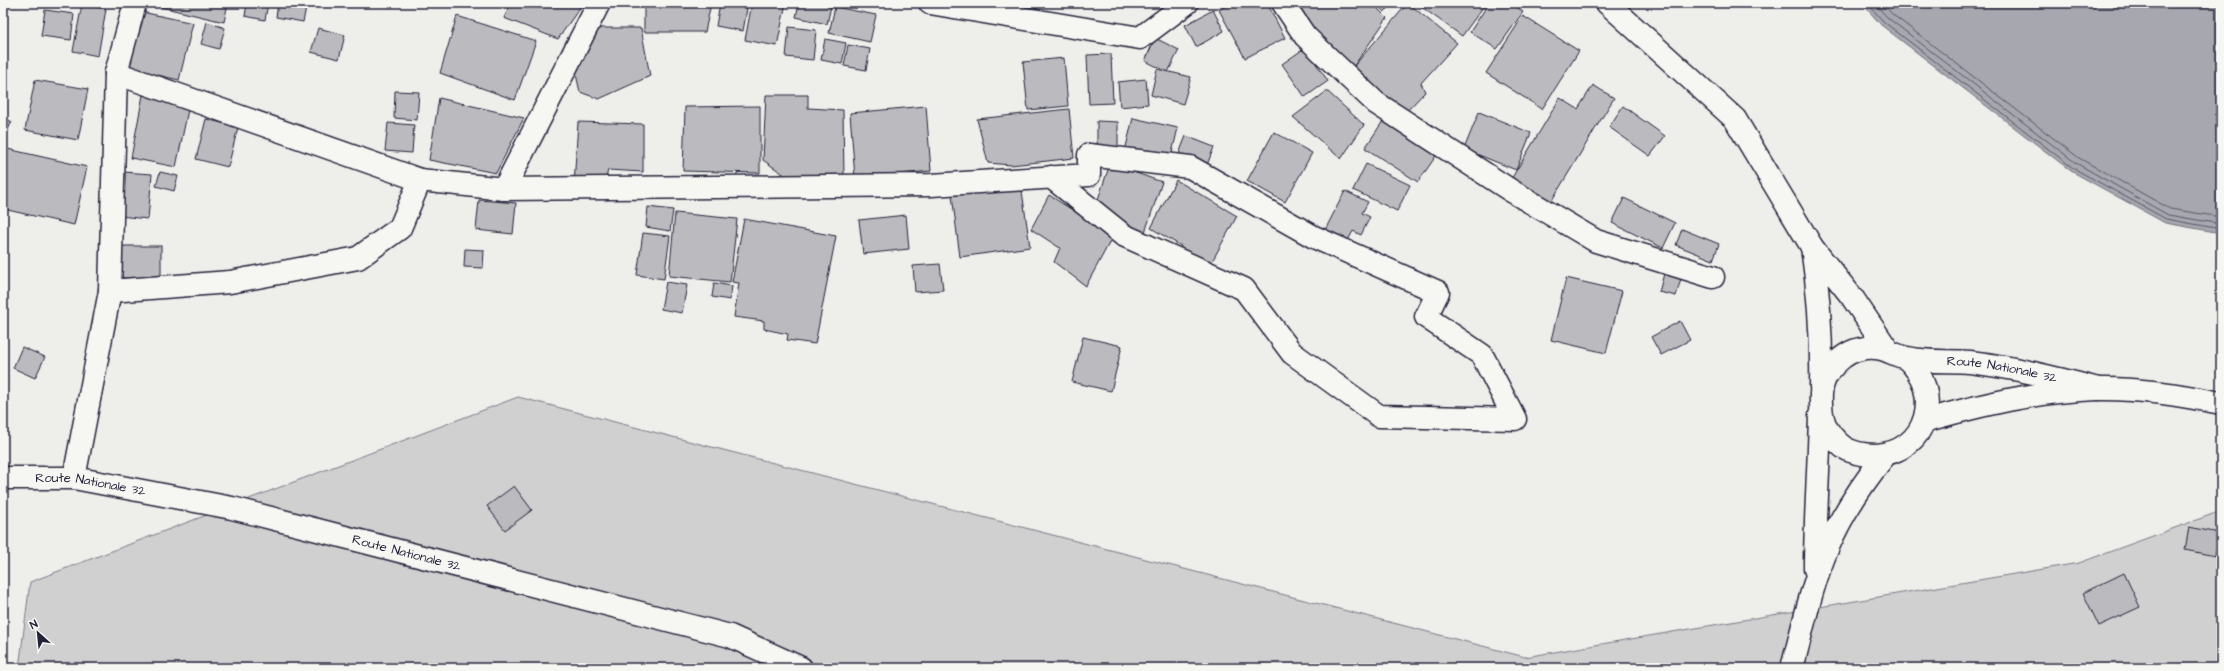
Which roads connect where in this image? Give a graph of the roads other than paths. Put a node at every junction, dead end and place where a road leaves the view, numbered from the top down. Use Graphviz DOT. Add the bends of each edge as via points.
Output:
graph roads {
  1 [pos="135,3"];
  2 [pos="599,3"];
  3 [pos="930,3"];
  4 [pos="1187,3"];
  5 [pos="1283,3"];
  6 [pos="1607,3"];
  7 [pos="116,73"];
  8 [pos="1051,177"];
  9 [pos="420,180"];
  10 [pos="504,189"];
  11 [pos="1812,248"];
  12 [pos="1713,277"];
  13 [pos="110,291"];
  14 [pos="1887,349"];
  15 [pos="1906,358"];
  16 [pos="1821,387"];
  17 [pos="2098,389"];
  18 [pos="2221,403"];
  19 [pos="1820,412"];
  20 [pos="1924,421"];
  21 [pos="1886,454"];
  22 [pos="3,478"];
  23 [pos="74,478"];
  24 [pos="1815,582"];
  25 [pos="801,668"];
  26 [pos="1792,668"];
  1 -- 7 [label="street"];
  2 -- 10 [label="street"];
  3 -- 4 [label="street" via="1140,38"];
  5 -- 12 [label="street" via="1305,36 1376,104 1510,190 1596,240"];
  6 -- 11 [label="street" via="1735,119"];
  7 -- 9 [label="street"];
  7 -- 13 [label="street"];
  8 -- 8 [label="street" via="1089,175 1089,155 1190,167 1314,237 1438,292 1426,316 1482,355 1514,419 1379,416 1292,353 1244,289 1123,235"];
  8 -- 10 [label="street" via="931,185"];
  9 -- 10 [label="street"];
  9 -- 13 [label="street" via="400,228 358,258 230,282"];
  11 -- 14 [label="street" via="1852,297"];
  11 -- 16 [label="street" via="1819,294"];
  13 -- 23 [label="street"];
  14 -- 15 [label="street"];
  14 -- 16 [label="street" via="1866,348 1846,355 1830,368"];
  15 -- 17 [label="street, Route Nationale 32" via="1971,362 2035,373"];
  15 -- 20 [label="street" via="1915,366 1926,387 1927,410"];
  16 -- 19 [label="street"];
  17 -- 18 [label="street, Route Nationale 32" via="2165,393"];
  17 -- 20 [label="street, Route Nationale 32" via="2039,394 1981,405"];
  19 -- 21 [label="street" via="1828,432 1844,447 1864,455"];
  19 -- 24 [label="street"];
  20 -- 21 [label="street" via="1909,442 1898,450"];
  21 -- 24 [label="street" via="1863,483 1844,515"];
  22 -- 23 [label="street, Route Nationale 32"];
  23 -- 25 [label="street, Route Nationale 32" via="232,508 730,636"];
  24 -- 26 [label="street"];
}
